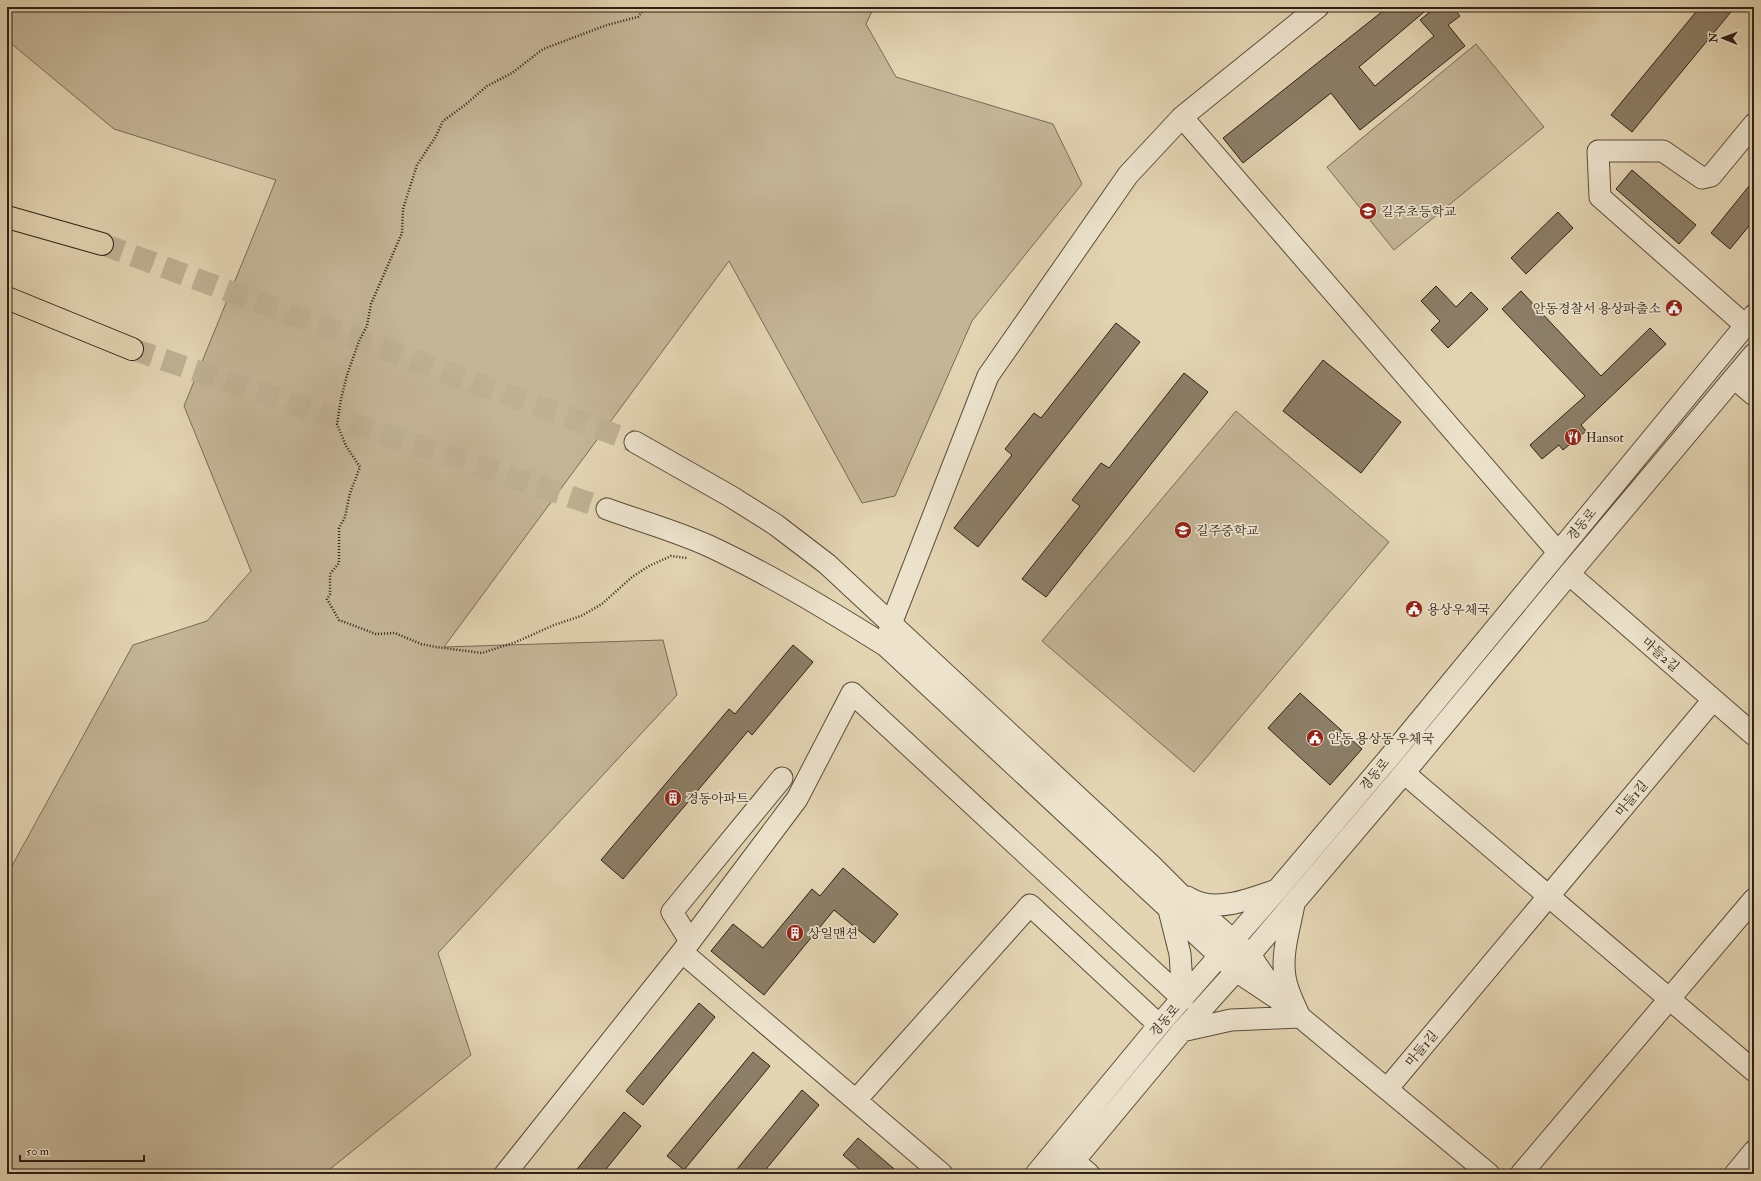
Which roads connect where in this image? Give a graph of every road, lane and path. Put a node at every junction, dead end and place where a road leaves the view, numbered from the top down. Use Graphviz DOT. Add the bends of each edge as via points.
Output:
graph roads {
  1 [pos="646,7"];
  2 [pos="1318,7"];
  3 [pos="1182,117"];
  4 [pos="1754,124"];
  5 [pos="7,217"];
  6 [pos="102,244"];
  7 [pos="7,298"];
  8 [pos="1750,320"];
  9 [pos="132,349"];
  10 [pos="1754,354"];
  11 [pos="1734,378"];
  12 [pos="1754,395"];
  13 [pos="635,442"];
  14 [pos="607,508"];
  15 [pos="1558,552"];
  16 [pos="694,559"];
  17 [pos="1569,574"];
  18 [pos="891,624"];
  19 [pos="886,646"];
  20 [pos="1713,700"];
  21 [pos="1754,735"];
  22 [pos="1404,773"];
  23 [pos="782,778"];
  24 [pos="1277,890"];
  25 [pos="1549,896"];
  26 [pos="1754,899"];
  27 [pos="1174,902"];
  28 [pos="1294,903"];
  29 [pos="1233,940"];
  30 [pos="686,946"];
  31 [pos="1250,955"];
  32 [pos="1219,956"];
  33 [pos="1236,971"];
  34 [pos="1183,998"];
  35 [pos="1669,999"];
  36 [pos="1281,1001"];
  37 [pos="1300,1017"];
  38 [pos="1159,1025"];
  39 [pos="1182,1031"];
  40 [pos="1754,1071"];
  41 [pos="1387,1089"];
  42 [pos="856,1100"];
  43 [pos="1754,1151"];
  44 [pos="1075,1170"];
  45 [pos="505,1174"];
  46 [pos="942,1174"];
  47 [pos="1036,1174"];
  48 [pos="1489,1174"];
  49 [pos="1521,1174"];
  50 [pos="1735,1174"];
  1 -- 16 [label="path" via="638,17 543,49 512,73 487,86 443,121 417,164 403,209 402,233 371,304 368,326 359,341 341,399 337,424 346,446 360,467 350,493 345,517 339,528 338,564 330,574 330,594 327,599 339,620 376,634 395,633 436,648 482,653 581,616 602,604 632,577 671,556"];
  2 -- 3 [label="street"];
  3 -- 15 [label="street"];
  3 -- 18 [label="street" via="1128,175 988,376"];
  4 -- 8 [label="street" via="1711,176 1702,178 1663,151 1598,151 1600,197"];
  5 -- 6 [label="main road"];
  7 -- 9 [label="main road"];
  8 -- 15 [label="street, 경동로"];
  10 -- 11 [label="street, 경동로"];
  11 -- 12 [label="street"];
  11 -- 17 [label="street, 경동로"];
  13 -- 18 [label="street" via="776,525 827,564"];
  14 -- 19 [label="street" via="708,546 764,573"];
  15 -- 24 [label="street, 경동로"];
  17 -- 20 [label="street, 마들2길"];
  17 -- 22 [label="street, 경동로"];
  18 -- 19 [label="street"];
  18 -- 27 [label="street" via="1140,854"];
  19 -- 27 [label="street"];
  20 -- 21 [label="street, 마들2길"];
  20 -- 25 [label="street, 마들1길"];
  22 -- 25 [label="street"];
  22 -- 28 [label="street, 경동로"];
  23 -- 30 [label="street" via="672,912"];
  24 -- 27 [label="street" via="1240,902"];
  24 -- 29 [label="street, 경동로"];
  25 -- 35 [label="street"];
  25 -- 41 [label="street, 마들1길"];
  26 -- 35 [label="street"];
  27 -- 29 [label="street"];
  27 -- 32 [label="street"];
  27 -- 34 [label="street"];
  28 -- 31 [label="street, 경동로"];
  28 -- 37 [label="street" via="1284,954 1285,976 1291,999"];
  29 -- 31 [label="street"];
  29 -- 32 [label="street, 경동로"];
  30 -- 34 [label="street" via="797,798 852,693"];
  30 -- 42 [label="street"];
  30 -- 45 [label="street"];
  31 -- 33 [label="street, 경동로"];
  31 -- 36 [label="street"];
  32 -- 33 [label="street"];
  32 -- 34 [label="street, 경동로"];
  33 -- 36 [label="street"];
  33 -- 39 [label="street, 경동로"];
  34 -- 38 [label="street, 경동로"];
  35 -- 40 [label="street"];
  35 -- 49 [label="street"];
  36 -- 37 [label="street"];
  37 -- 39 [label="street" via="1231,1020"];
  37 -- 41 [label="street"];
  38 -- 42 [label="street" via="1030,905"];
  38 -- 47 [label="street, 경동로"];
  39 -- 44 [label="street, 경동로"];
  41 -- 48 [label="street"];
  42 -- 46 [label="street"];
  43 -- 50 [label="street"];
}
